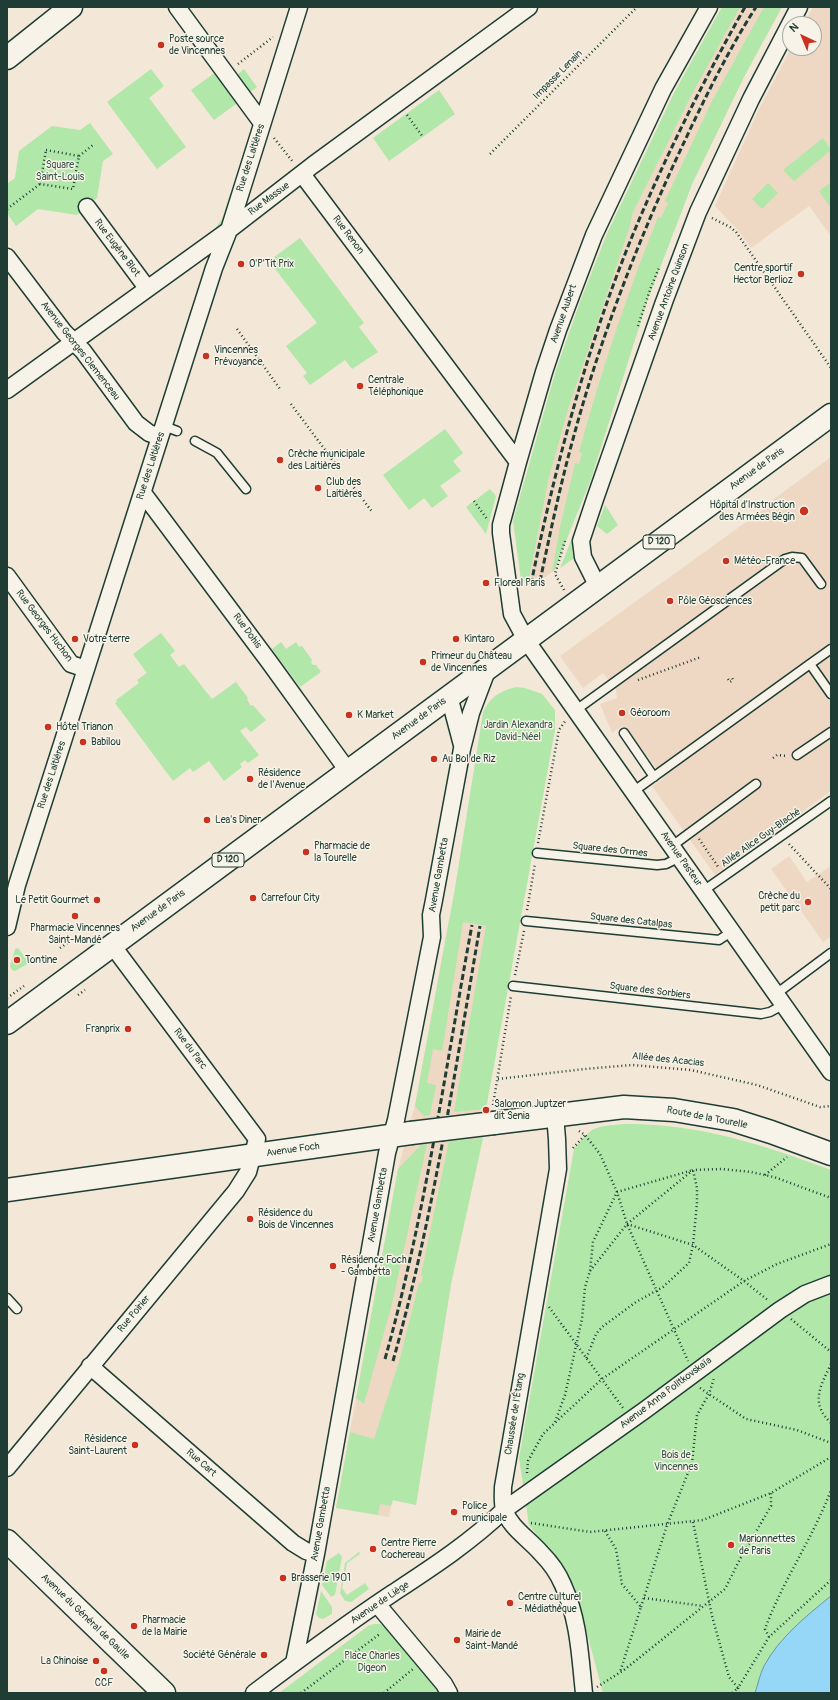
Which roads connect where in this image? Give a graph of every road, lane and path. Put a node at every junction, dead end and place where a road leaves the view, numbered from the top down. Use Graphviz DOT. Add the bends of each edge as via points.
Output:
graph roads {
  1 [pos="71,7"];
  2 [pos="177,7"];
  3 [pos="298,7"];
  4 [pos="530,7"];
  5 [pos="637,7"];
  6 [pos="708,7"];
  7 [pos="799,7"];
  8 [pos="277,34"];
  9 [pos="7,58"];
  10 [pos="226,74"];
  11 [pos="398,103"];
  12 [pos="262,123"];
  13 [pos="423,137"];
  14 [pos="93,145"];
  15 [pos="490,154"];
  16 [pos="79,156"];
  17 [pos="302,174"];
  18 [pos="40,184"];
  19 [pos="87,207"];
  20 [pos="7,209"];
  21 [pos="708,217"];
  22 [pos="229,230"];
  23 [pos="7,257"];
  24 [pos="148,288"];
  25 [pos="237,329"];
  26 [pos="74,342"];
  27 [pos="831,368"];
  28 [pos="280,388"];
  29 [pos="7,390"];
  30 [pos="292,404"];
  31 [pos="831,415"];
  32 [pos="167,431"];
  33 [pos="195,441"];
  34 [pos="518,462"];
  35 [pos="337,466"];
  36 [pos="349,481"];
  37 [pos="246,489"];
  38 [pos="143,493"];
  39 [pos="474,501"];
  40 [pos="373,513"];
  41 [pos="501,525"];
  42 [pos="7,576"];
  43 [pos="821,584"];
  44 [pos="598,587"];
  45 [pos="529,643"];
  46 [pos="831,649"];
  47 [pos="701,657"];
  48 [pos="810,664"];
  49 [pos="488,668"];
  50 [pos="86,669"];
  51 [pos="732,678"];
  52 [pos="728,679"];
  53 [pos="635,681"];
  54 [pos="831,694"];
  55 [pos="449,696"];
  56 [pos="576,710"];
  57 [pos="831,732"];
  58 [pos="624,733"];
  59 [pos="462,749"];
  60 [pos="797,756"];
  61 [pos="348,771"];
  62 [pos="654,777"];
  63 [pos="756,784"];
  64 [pos="634,791"];
  65 [pos="831,802"];
  66 [pos="693,830"];
  67 [pos="782,836"];
  68 [pos="676,851"];
  69 [pos="537,853"];
  70 [pos="725,864"];
  71 [pos="831,889"];
  72 [pos="703,891"];
  73 [pos="9,903"];
  74 [pos="526,920"];
  75 [pos="7,926"];
  76 [pos="732,932"];
  77 [pos="69,942"];
  78 [pos="112,945"];
  79 [pos="60,948"];
  80 [pos="831,953"];
  81 [pos="513,986"];
  82 [pos="780,999"];
  83 [pos="7,1023"];
  84 [pos="831,1072"];
  85 [pos="498,1079"];
  86 [pos="831,1106"];
  87 [pos="579,1112"];
  88 [pos="555,1115"];
  89 [pos="401,1134"];
  90 [pos="585,1135"];
  91 [pos="831,1154"];
  92 [pos="791,1155"];
  93 [pos="253,1156"];
  94 [pos="692,1170"];
  95 [pos="764,1175"];
  96 [pos="7,1190"];
  97 [pos="618,1192"];
  98 [pos="831,1198"];
  99 [pos="627,1224"];
  100 [pos="831,1244"];
  101 [pos="693,1245"];
  102 [pos="590,1271"];
  103 [pos="744,1281"];
  104 [pos="831,1284"];
  105 [pos="657,1291"];
  106 [pos="7,1298"];
  107 [pos="547,1304"];
  108 [pos="17,1309"];
  109 [pos="780,1310"];
  110 [pos="674,1329"];
  111 [pos="576,1344"];
  112 [pos="831,1352"];
  113 [pos="586,1359"];
  114 [pos="685,1364"];
  115 [pos="831,1364"];
  116 [pos="90,1366"];
  117 [pos="715,1374"];
  118 [pos="602,1379"];
  119 [pos="695,1385"];
  120 [pos="709,1394"];
  121 [pos="624,1409"];
  122 [pos="555,1422"];
  123 [pos="831,1423"];
  124 [pos="831,1443"];
  125 [pos="831,1457"];
  126 [pos="7,1468"];
  127 [pos="527,1473"];
  128 [pos="831,1490"];
  129 [pos="771,1492"];
  130 [pos="504,1510"];
  131 [pos="525,1521"];
  132 [pos="693,1522"];
  133 [pos="667,1525"];
  134 [pos="604,1531"];
  135 [pos="7,1541"];
  136 [pos="316,1554"];
  137 [pos="831,1580"];
  138 [pos="644,1598"];
  139 [pos="711,1602"];
  140 [pos="377,1604"];
  141 [pos="703,1606"];
  142 [pos="641,1607"];
  143 [pos="386,1629"];
  144 [pos="769,1637"];
  145 [pos="294,1662"];
  146 [pos="620,1673"];
  147 [pos="404,1676"];
  148 [pos="738,1688"];
  149 [pos="588,1691"];
  150 [pos="164,1693"];
  151 [pos="254,1693"];
  152 [pos="301,1693"];
  153 [pos="384,1693"];
  154 [pos="449,1693"];
  155 [pos="732,1693"];
  156 [pos="739,1693"];
  1 -- 9 [label="main road"];
  2 -- 10 [label="street"];
  3 -- 12 [label="street, Rue des Laitières"];
  4 -- 11 [label="street, Rue Massue"];
  5 -- 15 [label="path, Impasse Lenain"];
  6 -- 34 [label="street, Avenue Aubert" via="663,89 594,235 554,344"];
  7 -- 44 [label="street, Avenue Antoine Quinson" via="751,99 698,212 595,499 581,541 583,557"];
  8 -- 10 [label="path"];
  10 -- 12 [label="street"];
  11 -- 13 [label="path"];
  11 -- 17 [label="street, Rue Massue"];
  12 -- 17 [label="path"];
  12 -- 22 [label="street, Rue des Laitières"];
  14 -- 16 [label="path"];
  16 -- 18 [label="path" via="73,189"];
  16 -- 18 [label="path" via="46,150"];
  17 -- 22 [label="street, Rue Massue"];
  17 -- 34 [label="street, Rue Renon"];
  18 -- 20 [label="path"];
  19 -- 24 [label="street, Rue Eugène Blot"];
  21 -- 27 [label="path" via="736,232"];
  22 -- 24 [label="street, Rue Massue"];
  22 -- 32 [label="street, Rue des Laitières" via="214,268"];
  23 -- 26 [label="street, Avenue Georges Clemenceau"];
  24 -- 26 [label="street, Rue Massue"];
  25 -- 28 [label="path"];
  26 -- 29 [label="street, Rue Massue"];
  26 -- 32 [label="street, Avenue Georges Clemenceau" via="136,423 149,433"];
  30 -- 35 [label="path"];
  31 -- 44 [label="main road, Avenue de Paris / D 120"];
  32 -- 38 [label="street, Rue des Laitières"];
  33 -- 37 [label="lane" via="217,453"];
  34 -- 41 [label="street, Avenue Aubert"];
  36 -- 40 [label="path"];
  38 -- 50 [label="street, Rue des Laitières"];
  38 -- 61 [label="street, Rue Dohis"];
  39 -- 41 [label="path" via="489,522"];
  41 -- 45 [label="street, Avenue Aubert" via="512,614"];
  42 -- 50 [label="street, Rue Georges Huchon" via="71,664"];
  43 -- 56 [label="lane" via="802,558 785,559"];
  44 -- 45 [label="main road, Avenue de Paris / D 120"];
  45 -- 49 [label="main road, Avenue de Paris / D 120"];
  45 -- 56 [label="street, Avenue Pasteur"];
  46 -- 48 [label="lane"];
  47 -- 53 [label="path"];
  48 -- 54 [label="lane"];
  48 -- 62 [label="lane"];
  49 -- 55 [label="main road, Avenue de Paris / D 120"];
  49 -- 59 [label="street, Avenue Gambetta" via="471,714"];
  50 -- 73 [label="street, Rue des Laitières"];
  51 -- 52 [label="path" via="730,682"];
  55 -- 59 [label="street, Avenue Gambetta"];
  55 -- 61 [label="main road, Avenue de Paris / D 120"];
  56 -- 64 [label="street, Avenue Pasteur"];
  57 -- 60 [label="lane"];
  58 -- 62 [label="lane"];
  59 -- 89 [label="street, Avenue Gambetta" via="431,915 432,937"];
  61 -- 78 [label="main road, Avenue de Paris / D 120"];
  62 -- 64 [label="lane"];
  63 -- 66 [label="lane, Square des Ormes"];
  64 -- 68 [label="street, Avenue Pasteur"];
  65 -- 67 [label="lane, Allée Alice Guy-Blaché"];
  66 -- 68 [label="lane, Square des Ormes"];
  66 -- 70 [label="path" via="719,868"];
  67 -- 71 [label="path"];
  67 -- 72 [label="lane, Allée Alice Guy-Blaché"];
  68 -- 69 [label="lane, Square des Ormes" via="666,864 657,865"];
  68 -- 72 [label="street, Avenue Pasteur"];
  72 -- 76 [label="street, Avenue Pasteur"];
  73 -- 75 [label="street, Rue des Laitières"];
  74 -- 76 [label="lane, Square des Catalpas" via="719,940"];
  76 -- 82 [label="street, Avenue Pasteur"];
  77 -- 79 [label="path"];
  78 -- 83 [label="main road, Avenue de Paris / D 120"];
  78 -- 93 [label="street, Rue du Parc" via="257,1139"];
  80 -- 82 [label="lane, Square des Sorbiers"];
  81 -- 82 [label="lane, Square des Sorbiers" via="761,1014 770,1012"];
  82 -- 84 [label="street, Avenue Pasteur"];
  85 -- 86 [label="path, Allée des Acacias" via="632,1065 691,1070 757,1085 820,1107"];
  87 -- 88 [label="main road, Avenue Foch"];
  87 -- 91 [label="main road, Route de la Tourelle" via="624,1107 681,1111 733,1120"];
  88 -- 89 [label="main road, Avenue Foch, bridge"];
  88 -- 130 [label="street, Chaussée de l'Étang" via="558,1169 503,1487"];
  89 -- 93 [label="main road, Avenue Foch"];
  89 -- 136 [label="street, Avenue Gambetta" via="387,1152"];
  90 -- 97 [label="path" via="600,1154"];
  92 -- 95 [label="path"];
  93 -- 96 [label="main road, Avenue Foch"];
  93 -- 116 [label="street, Rue Poirier" via="245,1178 236,1191"];
  94 -- 95 [label="path" via="722,1169"];
  94 -- 97 [label="path"];
  94 -- 99 [label="path"];
  94 -- 101 [label="path" via="697,1188"];
  95 -- 98 [label="path"];
  97 -- 99 [label="path"];
  97 -- 102 [label="path" via="593,1242"];
  99 -- 101 [label="path"];
  99 -- 102 [label="path"];
  99 -- 105 [label="path"];
  100 -- 103 [label="path" via="777,1264"];
  101 -- 103 [label="path"];
  101 -- 105 [label="path" via="689,1263"];
  102 -- 111 [label="path"];
  103 -- 109 [label="path"];
  103 -- 110 [label="path"];
  104 -- 109 [label="street, Avenue Anna Politkovskaïa" via="805,1294"];
  105 -- 110 [label="path"];
  105 -- 113 [label="path" via="636,1302 602,1327 596,1334"];
  106 -- 108 [label="lane"];
  107 -- 111 [label="path"];
  109 -- 112 [label="path"];
  109 -- 130 [label="street, Avenue Anna Politkovskaïa"];
  110 -- 114 [label="path" via="688,1362"];
  110 -- 118 [label="path"];
  111 -- 113 [label="path"];
  111 -- 122 [label="path" via="565,1395"];
  113 -- 118 [label="path"];
  115 -- 123 [label="path" via="818,1397 822,1414"];
  116 -- 126 [label="street, Rue Poirier"];
  116 -- 136 [label="street, Rue Cart" via="293,1542"];
  117 -- 120 [label="path"];
  118 -- 121 [label="path"];
  118 -- 122 [label="path"];
  119 -- 120 [label="path"];
  120 -- 124 [label="path" via="746,1419 797,1430"];
  120 -- 133 [label="path" via="697,1415 692,1463"];
  122 -- 127 [label="path" via="543,1434 528,1461"];
  125 -- 129 [label="path"];
  128 -- 144 [label="path" via="822,1514 774,1606 765,1629"];
  129 -- 132 [label="path"];
  129 -- 139 [label="path" via="771,1506 765,1519 725,1589"];
  130 -- 140 [label="street, Avenue de Liège" via="486,1528"];
  130 -- 149 [label="street, Chaussée de l'Étang" via="513,1527 541,1552 563,1585 578,1631"];
  131 -- 134 [label="path" via="590,1532"];
  132 -- 133 [label="path"];
  132 -- 139 [label="path"];
  133 -- 134 [label="path"];
  133 -- 138 [label="path"];
  134 -- 142 [label="path" via="616,1549 622,1584"];
  135 -- 150 [label="main road, Avenue du Général de Gaulle"];
  136 -- 145 [label="street, Avenue Gambetta"];
  137 -- 144 [label="path"];
  138 -- 141 [label="path"];
  138 -- 142 [label="path"];
  139 -- 141 [label="path"];
  139 -- 148 [label="path" via="712,1616 730,1677"];
  140 -- 145 [label="street, Avenue de Liège"];
  140 -- 154 [label="street"];
  141 -- 146 [label="path"];
  142 -- 146 [label="path"];
  143 -- 152 [label="path"];
  144 -- 148 [label="path"];
  145 -- 151 [label="street, Avenue de Liège"];
  146 -- 149 [label="path"];
  147 -- 153 [label="path"];
  148 -- 155 [label="path"];
  148 -- 156 [label="path"];
}
